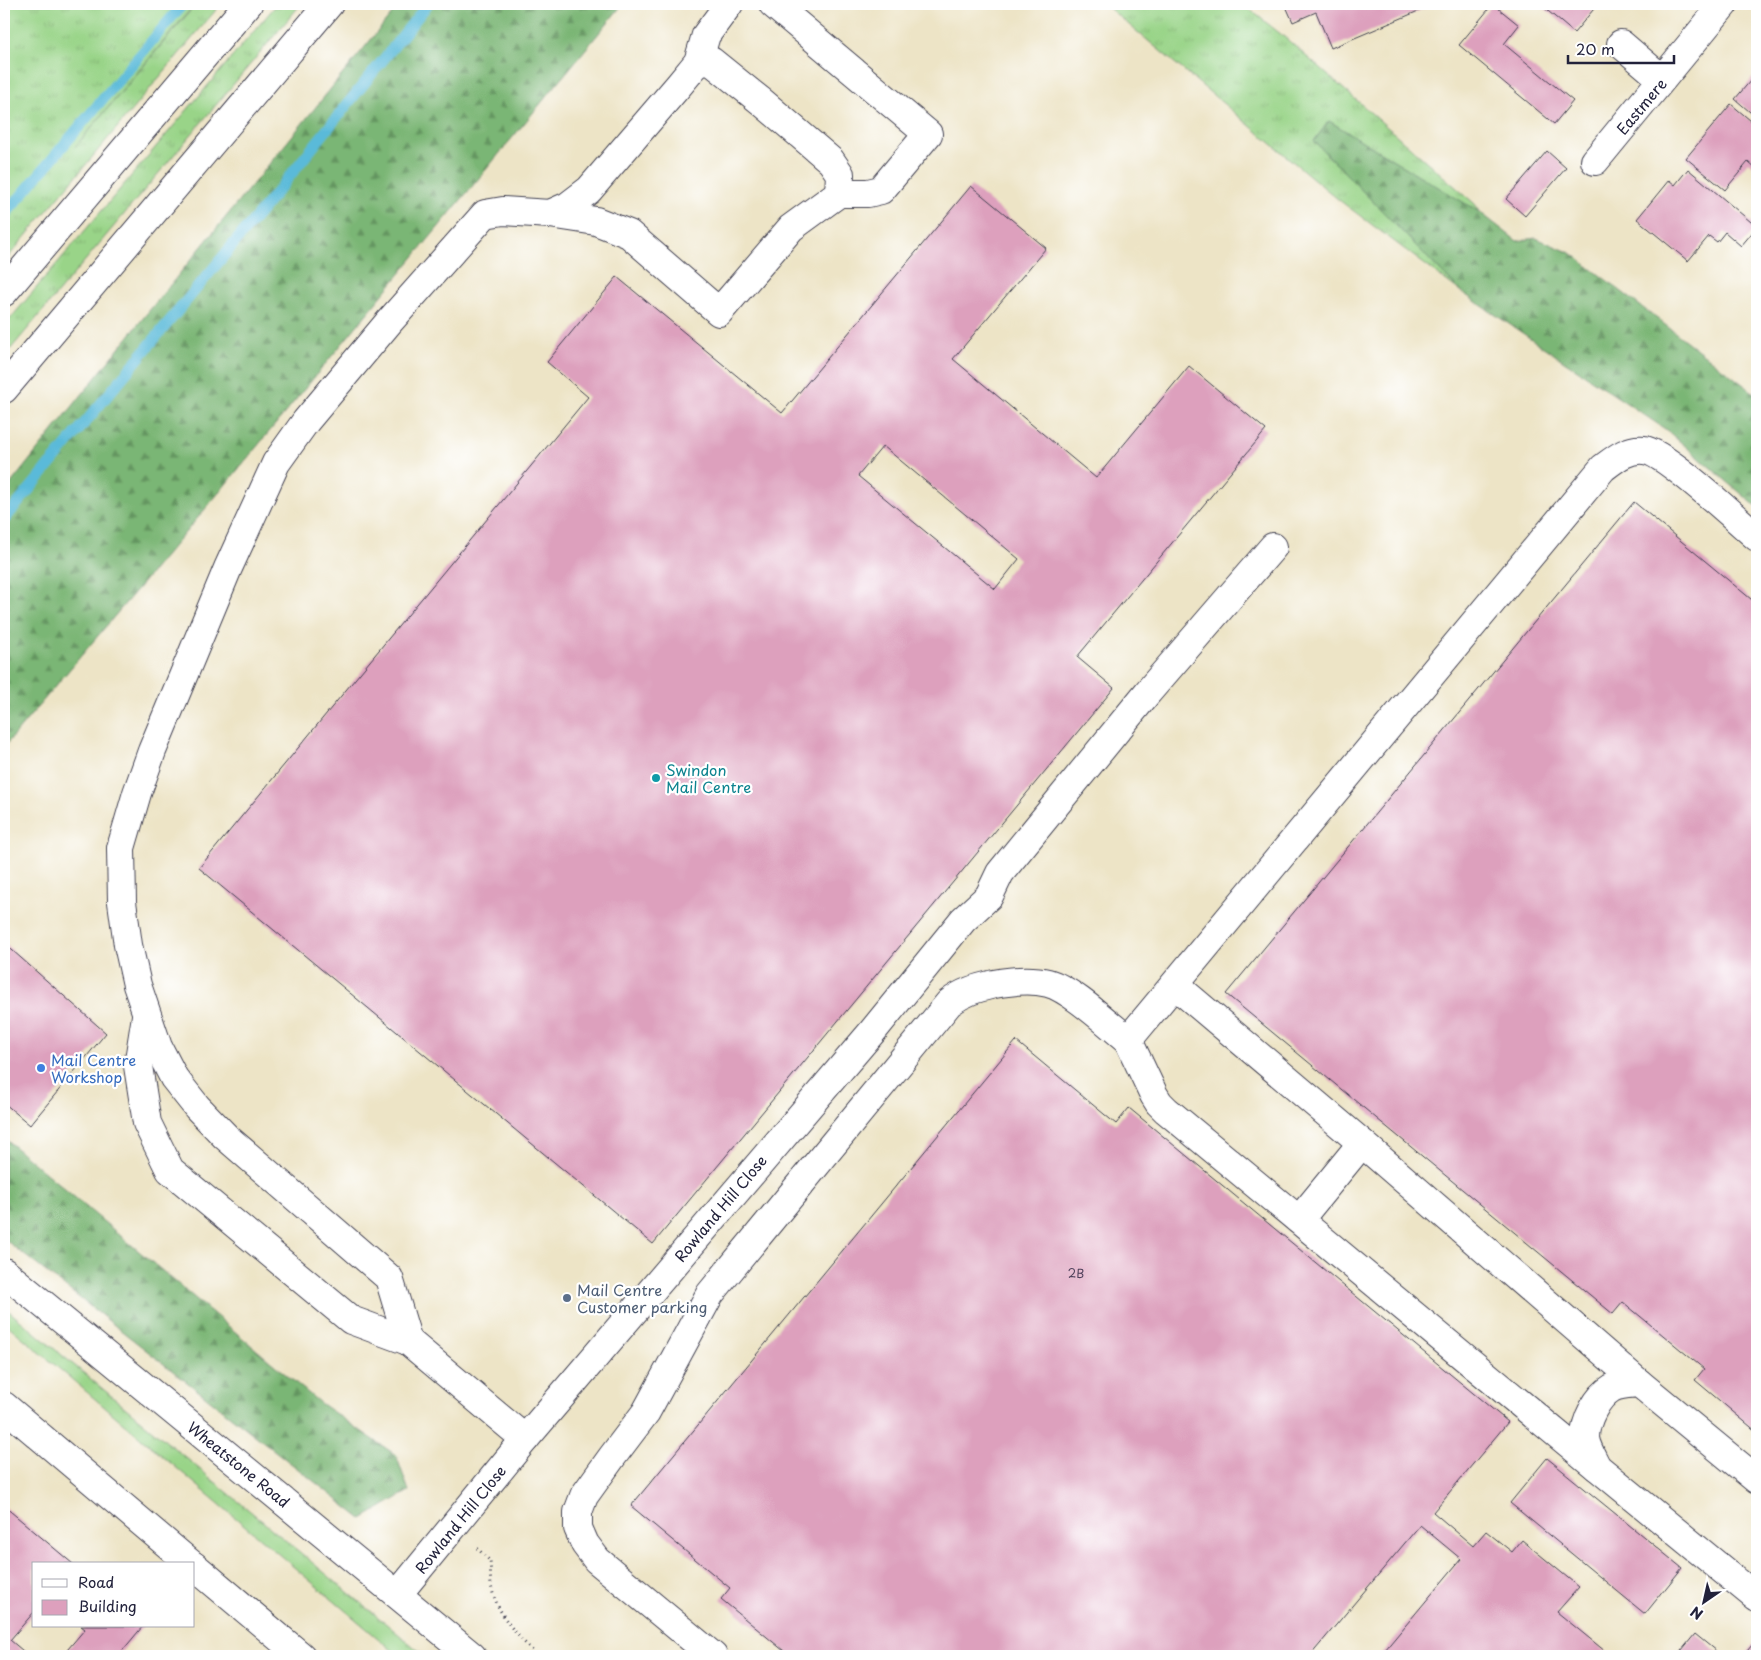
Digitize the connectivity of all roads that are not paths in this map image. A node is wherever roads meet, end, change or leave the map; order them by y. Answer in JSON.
{"nodes":[{"id":1,"x":248,"y":4,"type":"edge"},
{"id":2,"x":329,"y":4,"type":"edge"},
{"id":3,"x":729,"y":4,"type":"edge"},
{"id":4,"x":774,"y":4,"type":"edge"},
{"id":5,"x":1724,"y":4,"type":"edge"},
{"id":6,"x":1620,"y":44,"type":"dead end"},
{"id":7,"x":698,"y":62,"type":"junction"},
{"id":8,"x":1662,"y":80,"type":"junction"},
{"id":9,"x":1595,"y":161,"type":"dead end"},
{"id":10,"x":839,"y":193,"type":"junction"},
{"id":11,"x":550,"y":214,"type":"junction"},
{"id":12,"x":4,"y":292,"type":"edge"},
{"id":13,"x":4,"y":389,"type":"edge"},
{"id":14,"x":1757,"y":537,"type":"edge"},
{"id":15,"x":1273,"y":547,"type":"dead end"},
{"id":16,"x":1175,"y":985,"type":"junction"},
{"id":17,"x":147,"y":1014,"type":"junction"},
{"id":18,"x":1128,"y":1040,"type":"junction"},
{"id":19,"x":1362,"y":1143,"type":"junction"},
{"id":20,"x":1299,"y":1220,"type":"junction"},
{"id":21,"x":4,"y":1272,"type":"edge"},
{"id":22,"x":408,"y":1341,"type":"junction"},
{"id":23,"x":1639,"y":1384,"type":"junction"},
{"id":24,"x":4,"y":1406,"type":"edge"},
{"id":25,"x":525,"y":1439,"type":"junction"},
{"id":26,"x":1597,"y":1467,"type":"junction"},
{"id":27,"x":1757,"y":1480,"type":"edge"},
{"id":28,"x":188,"y":1562,"type":"edge"},
{"id":29,"x":195,"y":1568,"type":"edge"},
{"id":30,"x":398,"y":1594,"type":"junction"},
{"id":31,"x":1757,"y":1598,"type":"edge"},
{"id":32,"x":301,"y":1656,"type":"edge"},
{"id":33,"x":472,"y":1656,"type":"edge"},
{"id":34,"x":713,"y":1656,"type":"edge"}],
"edges":[{"from":1,"to":12,"type":"main road"},
{"from":2,"to":13,"type":"main road"},
{"from":3,"to":7,"type":"main road"},
{"from":4,"to":10,"type":"main road"},
{"from":5,"to":8,"type":"main road","name":"Eastmere"},
{"from":6,"to":8,"type":"main road"},
{"from":7,"to":10,"type":"main road"},
{"from":7,"to":11,"type":"main road"},
{"from":8,"to":9,"type":"main road","name":"Eastmere"},
{"from":10,"to":11,"type":"main road"},
{"from":11,"to":17,"type":"main road"},
{"from":14,"to":16,"type":"main road"},
{"from":15,"to":25,"type":"main road","name":"Rowland Hill Close"},
{"from":16,"to":18,"type":"main road"},
{"from":16,"to":19,"type":"main road"},
{"from":17,"to":22,"type":"main road"},
{"from":17,"to":22,"type":"main road"},
{"from":18,"to":20,"type":"main road"},
{"from":18,"to":34,"type":"main road"},
{"from":19,"to":20,"type":"main road"},
{"from":19,"to":23,"type":"main road"},
{"from":20,"to":26,"type":"main road"},
{"from":21,"to":30,"type":"main road","name":"Wheatstone Road"},
{"from":22,"to":25,"type":"main road"},
{"from":23,"to":26,"type":"main road"},
{"from":23,"to":27,"type":"main road"},
{"from":24,"to":28,"type":"main road"},
{"from":25,"to":30,"type":"main road","name":"Rowland Hill Close"},
{"from":26,"to":31,"type":"main road"},
{"from":29,"to":32,"type":"main road"},
{"from":30,"to":33,"type":"main road","name":"Wheatstone Road"}]}
